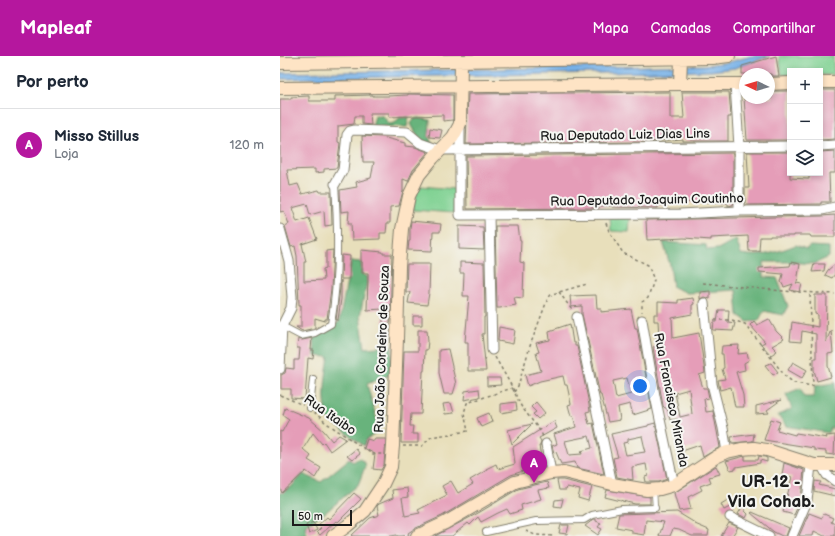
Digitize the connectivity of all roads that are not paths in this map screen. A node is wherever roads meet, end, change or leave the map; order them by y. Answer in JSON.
{"nodes":[{"id":1,"x":729,"y":56,"type":"edge"},
{"id":2,"x":561,"y":58,"type":"edge"},
{"id":3,"x":459,"y":61,"type":"edge"},
{"id":4,"x":280,"y":63,"type":"edge"},
{"id":5,"x":681,"y":70,"type":"junction"},
{"id":6,"x":823,"y":82,"type":"edge"},
{"id":7,"x":835,"y":82,"type":"edge"},
{"id":8,"x":787,"y":83,"type":"edge"},
{"id":9,"x":460,"y":84,"type":"junction"},
{"id":10,"x":739,"y":84,"type":"edge"},
{"id":11,"x":775,"y":84,"type":"edge"},
{"id":12,"x":280,"y":88,"type":"edge"},
{"id":13,"x":740,"y":104,"type":"edge"},
{"id":14,"x":460,"y":124,"type":"junction"},
{"id":15,"x":835,"y":145,"type":"edge"},
{"id":16,"x":787,"y":146,"type":"edge"},
{"id":17,"x":823,"y":146,"type":"edge"},
{"id":18,"x":739,"y":147,"type":"junction"},
{"id":19,"x":440,"y":150,"type":"junction"},
{"id":20,"x":460,"y":150,"type":"junction"},
{"id":21,"x":335,"y":184,"type":"joint"},
{"id":22,"x":835,"y":207,"type":"edge"},
{"id":23,"x":739,"y":211,"type":"junction"},
{"id":24,"x":489,"y":215,"type":"junction"},
{"id":25,"x":280,"y":229,"type":"edge"},
{"id":26,"x":704,"y":303,"type":"dead end"},
{"id":27,"x":577,"y":317,"type":"road end"},
{"id":28,"x":642,"y":320,"type":"road end"},
{"id":29,"x":281,"y":326,"type":"edge"},
{"id":30,"x":492,"y":350,"type":"road end"},
{"id":31,"x":280,"y":369,"type":"edge"},
{"id":32,"x":313,"y":379,"type":"dead end"},
{"id":33,"x":310,"y":408,"type":"road end"},
{"id":34,"x":546,"y":444,"type":"road end"},
{"id":35,"x":727,"y":452,"type":"junction"},
{"id":36,"x":835,"y":465,"type":"edge"},
{"id":37,"x":816,"y":466,"type":"junction"},
{"id":38,"x":551,"y":473,"type":"junction"},
{"id":39,"x":835,"y":481,"type":"edge"},
{"id":40,"x":612,"y":484,"type":"junction"},
{"id":41,"x":674,"y":485,"type":"junction"},
{"id":42,"x":654,"y":490,"type":"junction"},
{"id":43,"x":655,"y":508,"type":"joint"},
{"id":44,"x":730,"y":516,"type":"dead end"},
{"id":45,"x":486,"y":532,"type":"dead end"},
{"id":46,"x":333,"y":536,"type":"edge"},
{"id":47,"x":417,"y":536,"type":"edge"},
{"id":48,"x":769,"y":536,"type":"edge"},
{"id":49,"x":792,"y":536,"type":"edge"}],
"edges":[{"from":1,"to":5,"type":"main road"},
{"from":2,"to":3,"type":"main road"},
{"from":2,"to":5,"type":"main road"},
{"from":3,"to":4,"type":"main road"},
{"from":3,"to":9,"type":"main road"},
{"from":5,"to":9,"type":"main road"},
{"from":5,"to":10,"type":"main road"},
{"from":6,"to":7,"type":"main road"},
{"from":8,"to":11,"type":"main road"},
{"from":9,"to":12,"type":"main road"},
{"from":9,"to":14,"type":"main road"},
{"from":13,"to":18,"type":"street"},
{"from":14,"to":19,"type":"main road","name":"Rua João Cordeiro de Souza"},
{"from":14,"to":20,"type":"street"},
{"from":15,"to":17,"type":"street"},
{"from":16,"to":18,"type":"street","name":"Rua Deputado Luiz Dias Lins"},
{"from":18,"to":20,"type":"street","name":"Rua Deputado Luiz Dias Lins"},
{"from":18,"to":23,"type":"street"},
{"from":19,"to":20,"type":"street"},
{"from":19,"to":21,"type":"street"},
{"from":19,"to":46,"type":"main road","name":"Rua João Cordeiro de Souza"},
{"from":20,"to":24,"type":"street","name":"Rua Deputado Joaquim Coutinho"},
{"from":21,"to":29,"type":"street"},
{"from":22,"to":23,"type":"street","name":"Rua Deputado Joaquim Coutinho"},
{"from":23,"to":24,"type":"street","name":"Rua Deputado Joaquim Coutinho"},
{"from":24,"to":30,"type":"street"},
{"from":25,"to":29,"type":"street"},
{"from":26,"to":35,"type":"street"},
{"from":27,"to":40,"type":"street"},
{"from":28,"to":41,"type":"street","name":"Rua Francisco Miranda"},
{"from":29,"to":31,"type":"street"},
{"from":32,"to":33,"type":"street"},
{"from":34,"to":38,"type":"street"},
{"from":35,"to":37,"type":"main road"},
{"from":35,"to":41,"type":"main road"},
{"from":36,"to":37,"type":"main road"},
{"from":37,"to":39,"type":"street"},
{"from":37,"to":49,"type":"street"},
{"from":38,"to":40,"type":"main road"},
{"from":38,"to":47,"type":"main road"},
{"from":40,"to":42,"type":"main road"},
{"from":41,"to":42,"type":"main road"},
{"from":42,"to":43,"type":"lane"},
{"from":43,"to":45,"type":"street"},
{"from":44,"to":48,"type":"street"}]}
